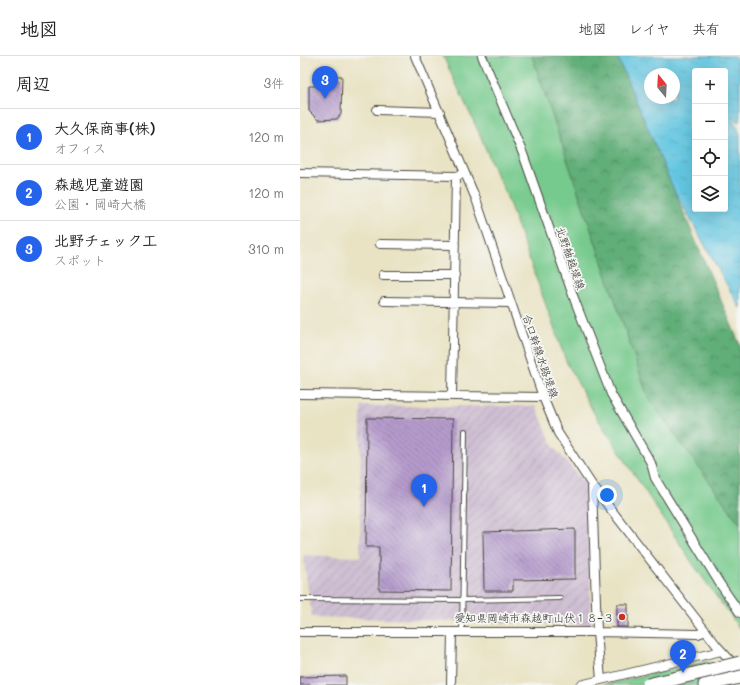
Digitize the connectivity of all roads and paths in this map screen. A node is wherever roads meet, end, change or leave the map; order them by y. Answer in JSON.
{"nodes":[{"id":1,"x":415,"y":56,"type":"edge"},
{"id":2,"x":482,"y":56,"type":"edge"},
{"id":3,"x":377,"y":110,"type":"dead end"},
{"id":4,"x":440,"y":112,"type":"junction"},
{"id":5,"x":300,"y":173,"type":"edge"},
{"id":6,"x":460,"y":175,"type":"junction"},
{"id":7,"x":380,"y":244,"type":"dead end"},
{"id":8,"x":455,"y":245,"type":"junction"},
{"id":9,"x":383,"y":275,"type":"dead end"},
{"id":10,"x":455,"y":275,"type":"junction"},
{"id":11,"x":384,"y":301,"type":"dead end"},
{"id":12,"x":454,"y":302,"type":"junction"},
{"id":13,"x":510,"y":303,"type":"junction"},
{"id":14,"x":300,"y":394,"type":"edge"},
{"id":15,"x":452,"y":396,"type":"junction"},
{"id":16,"x":543,"y":397,"type":"junction"},
{"id":17,"x":465,"y":431,"type":"dead end"},
{"id":18,"x":592,"y":485,"type":"junction"},
{"id":19,"x":560,"y":598,"type":"dead end"},
{"id":20,"x":300,"y":599,"type":"edge"},
{"id":21,"x":462,"y":600,"type":"junction"},
{"id":22,"x":740,"y":613,"type":"edge"},
{"id":23,"x":706,"y":631,"type":"junction"},
{"id":24,"x":300,"y":632,"type":"edge"},
{"id":25,"x":452,"y":632,"type":"junction"},
{"id":26,"x":462,"y":632,"type":"junction"},
{"id":27,"x":597,"y":632,"type":"junction"},
{"id":28,"x":721,"y":651,"type":"junction"},
{"id":29,"x":740,"y":663,"type":"edge"},
{"id":30,"x":740,"y":671,"type":"edge"},
{"id":31,"x":740,"y":677,"type":"edge"},
{"id":32,"x":598,"y":682,"type":"edge"},
{"id":33,"x":451,"y":685,"type":"edge"},
{"id":34,"x":580,"y":685,"type":"edge"},
{"id":35,"x":648,"y":685,"type":"edge"},
{"id":36,"x":705,"y":685,"type":"edge"}],
"edges":[{"from":1,"to":4,"type":"street","name":"合口幹線水路堤線"},
{"from":2,"to":22,"type":"street","name":"北野舳越堤線"},
{"from":3,"to":4,"type":"street"},
{"from":4,"to":6,"type":"street","name":"合口幹線水路堤線"},
{"from":5,"to":6,"type":"street"},
{"from":6,"to":8,"type":"street"},
{"from":6,"to":13,"type":"street","name":"合口幹線水路堤線"},
{"from":7,"to":8,"type":"street"},
{"from":8,"to":10,"type":"street"},
{"from":9,"to":10,"type":"street"},
{"from":10,"to":12,"type":"street"},
{"from":11,"to":12,"type":"street"},
{"from":12,"to":13,"type":"street"},
{"from":12,"to":15,"type":"street"},
{"from":13,"to":16,"type":"street","name":"合口幹線水路堤線"},
{"from":14,"to":15,"type":"street"},
{"from":15,"to":16,"type":"street"},
{"from":16,"to":18,"type":"street","name":"合口幹線水路堤線"},
{"from":17,"to":21,"type":"lane"},
{"from":18,"to":23,"type":"street","name":"合口幹線水路堤線"},
{"from":18,"to":27,"type":"street"},
{"from":19,"to":21,"type":"lane"},
{"from":20,"to":21,"type":"lane"},
{"from":21,"to":26,"type":"lane"},
{"from":23,"to":27,"type":"street"},
{"from":23,"to":28,"type":"street","name":"合口幹線水路堤線"},
{"from":24,"to":25,"type":"street"},
{"from":25,"to":26,"type":"street"},
{"from":25,"to":33,"type":"street"},
{"from":26,"to":27,"type":"street"},
{"from":27,"to":32,"type":"street"},
{"from":28,"to":30,"type":"street","name":"合口幹線水路堤線"},
{"from":28,"to":32,"type":"street"},
{"from":29,"to":35,"type":"main road","bridge":true},
{"from":31,"to":36,"type":"main road"},
{"from":32,"to":34,"type":"street"}]}
